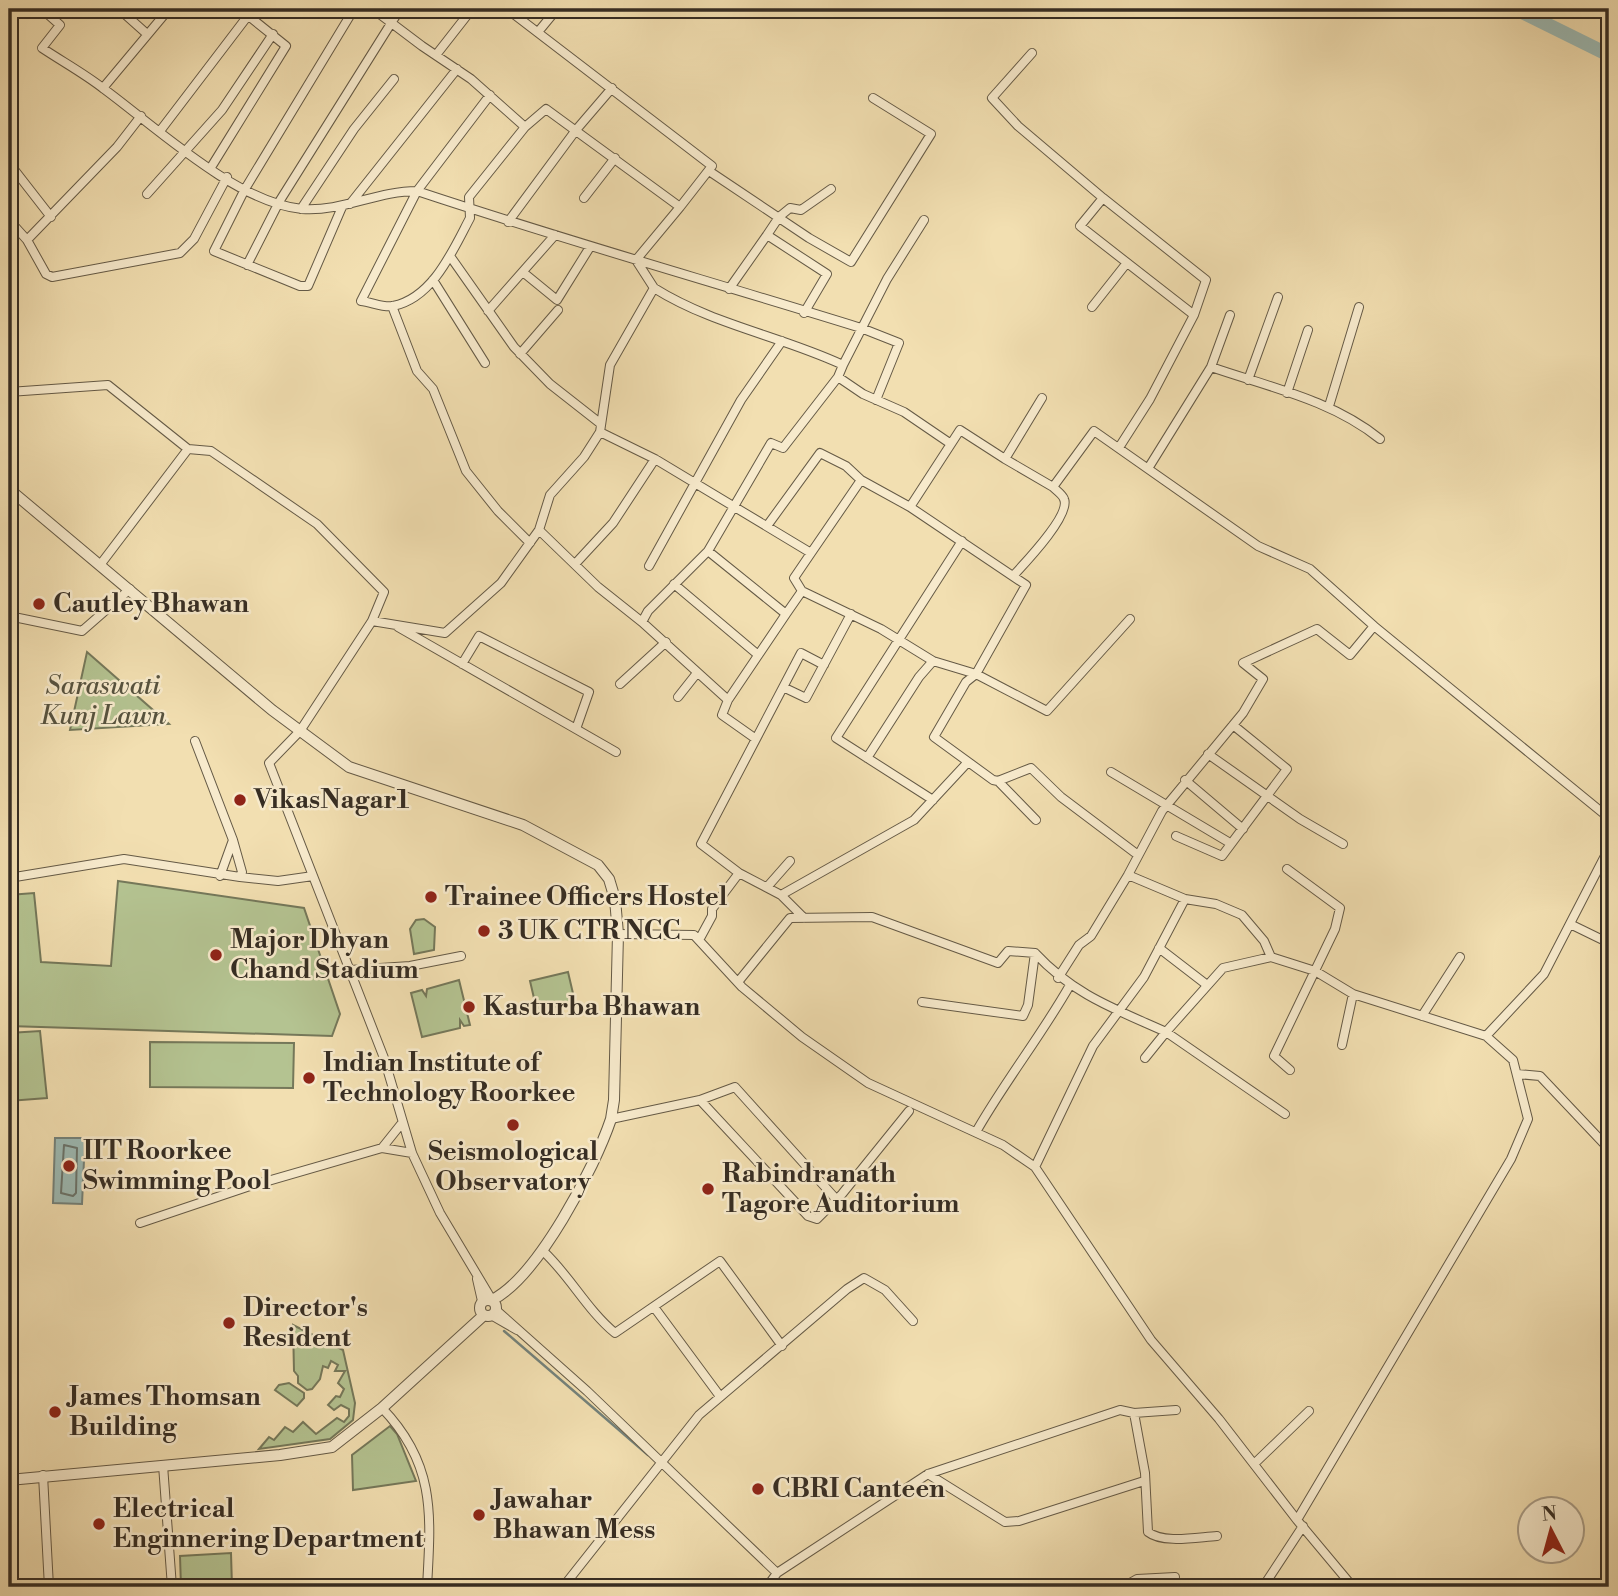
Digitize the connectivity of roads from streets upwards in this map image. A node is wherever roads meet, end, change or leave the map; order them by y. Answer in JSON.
{"nodes":[{"id":1,"x":42,"y":9,"type":"edge"},
{"id":2,"x":119,"y":9,"type":"edge"},
{"id":3,"x":169,"y":9,"type":"edge"},
{"id":4,"x":240,"y":9,"type":"edge"},
{"id":5,"x":354,"y":9,"type":"edge"},
{"id":6,"x":373,"y":9,"type":"edge"},
{"id":7,"x":400,"y":9,"type":"edge"},
{"id":8,"x":472,"y":9,"type":"edge"},
{"id":9,"x":507,"y":9,"type":"edge"},
{"id":10,"x":557,"y":9,"type":"edge"},
{"id":11,"x":251,"y":12,"type":"edge"},
{"id":12,"x":390,"y":22,"type":"junction"},
{"id":13,"x":538,"y":33,"type":"junction"},
{"id":14,"x":146,"y":34,"type":"junction"},
{"id":15,"x":273,"y":34,"type":"junction"},
{"id":16,"x":1032,"y":53,"type":"dead end"},
{"id":17,"x":436,"y":55,"type":"junction"},
{"id":18,"x":457,"y":69,"type":"junction"},
{"id":19,"x":394,"y":79,"type":"dead end"},
{"id":20,"x":103,"y":88,"type":"junction"},
{"id":21,"x":612,"y":88,"type":"junction"},
{"id":22,"x":490,"y":95,"type":"junction"},
{"id":23,"x":873,"y":98,"type":"dead end"},
{"id":24,"x":141,"y":116,"type":"junction"},
{"id":25,"x":525,"y":127,"type":"junction"},
{"id":26,"x":576,"y":130,"type":"junction"},
{"id":27,"x":160,"y":131,"type":"junction"},
{"id":28,"x":186,"y":151,"type":"junction"},
{"id":29,"x":615,"y":158,"type":"junction"},
{"id":30,"x":9,"y":163,"type":"edge"},
{"id":31,"x":210,"y":169,"type":"junction"},
{"id":32,"x":709,"y":171,"type":"junction"},
{"id":33,"x":227,"y":177,"type":"junction"},
{"id":34,"x":245,"y":189,"type":"junction"},
{"id":35,"x":831,"y":190,"type":"dead end"},
{"id":36,"x":417,"y":191,"type":"junction"},
{"id":37,"x":147,"y":194,"type":"dead end"},
{"id":38,"x":584,"y":198,"type":"dead end"},
{"id":39,"x":1103,"y":198,"type":"junction"},
{"id":40,"x":279,"y":202,"type":"junction"},
{"id":41,"x":346,"y":206,"type":"junction"},
{"id":42,"x":680,"y":207,"type":"junction"},
{"id":43,"x":469,"y":208,"type":"junction"},
{"id":44,"x":301,"y":209,"type":"junction"},
{"id":45,"x":51,"y":217,"type":"junction"},
{"id":46,"x":779,"y":217,"type":"junction"},
{"id":47,"x":9,"y":220,"type":"edge"},
{"id":48,"x":924,"y":220,"type":"dead end"},
{"id":49,"x":508,"y":222,"type":"junction"},
{"id":50,"x":555,"y":235,"type":"junction"},
{"id":51,"x":767,"y":235,"type":"junction"},
{"id":52,"x":26,"y":240,"type":"junction"},
{"id":53,"x":590,"y":247,"type":"junction"},
{"id":54,"x":450,"y":256,"type":"junction"},
{"id":55,"x":636,"y":260,"type":"junction"},
{"id":56,"x":1126,"y":264,"type":"junction"},
{"id":57,"x":247,"y":265,"type":"junction"},
{"id":58,"x":524,"y":273,"type":"junction"},
{"id":59,"x":433,"y":279,"type":"junction"},
{"id":60,"x":654,"y":288,"type":"junction"},
{"id":61,"x":729,"y":289,"type":"junction"},
{"id":62,"x":1278,"y":297,"type":"dead end"},
{"id":63,"x":392,"y":306,"type":"junction"},
{"id":64,"x":1092,"y":307,"type":"dead end"},
{"id":65,"x":1359,"y":307,"type":"dead end"},
{"id":66,"x":558,"y":310,"type":"dead end"},
{"id":67,"x":488,"y":311,"type":"junction"},
{"id":68,"x":804,"y":313,"type":"junction"},
{"id":69,"x":1194,"y":315,"type":"junction"},
{"id":70,"x":1230,"y":315,"type":"dead end"},
{"id":71,"x":861,"y":328,"type":"junction"},
{"id":72,"x":1308,"y":330,"type":"dead end"},
{"id":73,"x":782,"y":341,"type":"junction"},
{"id":74,"x":520,"y":354,"type":"junction"},
{"id":75,"x":485,"y":363,"type":"dead end"},
{"id":76,"x":843,"y":365,"type":"junction"},
{"id":77,"x":1211,"y":366,"type":"junction"},
{"id":78,"x":838,"y":377,"type":"junction"},
{"id":79,"x":1248,"y":380,"type":"junction"},
{"id":80,"x":9,"y":392,"type":"edge"},
{"id":81,"x":1287,"y":393,"type":"junction"},
{"id":82,"x":1042,"y":398,"type":"dead end"},
{"id":83,"x":876,"y":400,"type":"junction"},
{"id":84,"x":1329,"y":406,"type":"junction"},
{"id":85,"x":601,"y":428,"type":"junction"},
{"id":86,"x":1380,"y":439,"type":"dead end"},
{"id":87,"x":951,"y":444,"type":"junction"},
{"id":88,"x":1120,"y":446,"type":"junction"},
{"id":89,"x":188,"y":449,"type":"junction"},
{"id":90,"x":655,"y":459,"type":"junction"},
{"id":91,"x":1005,"y":459,"type":"junction"},
{"id":92,"x":1149,"y":467,"type":"junction"},
{"id":93,"x":861,"y":480,"type":"junction"},
{"id":94,"x":697,"y":484,"type":"junction"},
{"id":95,"x":1053,"y":487,"type":"junction"},
{"id":96,"x":9,"y":489,"type":"edge"},
{"id":97,"x":735,"y":506,"type":"junction"},
{"id":98,"x":910,"y":507,"type":"junction"},
{"id":99,"x":767,"y":526,"type":"junction"},
{"id":100,"x":539,"y":530,"type":"junction"},
{"id":101,"x":962,"y":541,"type":"junction"},
{"id":102,"x":530,"y":543,"type":"junction"},
{"id":103,"x":708,"y":551,"type":"junction"},
{"id":104,"x":811,"y":553,"type":"junction"},
{"id":105,"x":575,"y":564,"type":"junction"},
{"id":106,"x":100,"y":565,"type":"junction"},
{"id":107,"x":649,"y":566,"type":"dead end"},
{"id":108,"x":1013,"y":576,"type":"junction"},
{"id":109,"x":674,"y":584,"type":"junction"},
{"id":110,"x":130,"y":589,"type":"junction"},
{"id":111,"x":802,"y":591,"type":"junction"},
{"id":112,"x":786,"y":614,"type":"junction"},
{"id":113,"x":850,"y":614,"type":"junction"},
{"id":114,"x":9,"y":616,"type":"edge"},
{"id":115,"x":1130,"y":619,"type":"dead end"},
{"id":116,"x":372,"y":621,"type":"junction"},
{"id":117,"x":642,"y":622,"type":"junction"},
{"id":118,"x":392,"y":624,"type":"junction"},
{"id":119,"x":1374,"y":626,"type":"junction"},
{"id":120,"x":900,"y":640,"type":"junction"},
{"id":121,"x":666,"y":642,"type":"junction"},
{"id":122,"x":757,"y":654,"type":"junction"},
{"id":123,"x":933,"y":661,"type":"junction"},
{"id":124,"x":462,"y":664,"type":"junction"},
{"id":125,"x":824,"y":665,"type":"junction"},
{"id":126,"x":697,"y":673,"type":"junction"},
{"id":127,"x":976,"y":674,"type":"junction"},
{"id":128,"x":620,"y":684,"type":"dead end"},
{"id":129,"x":785,"y":688,"type":"junction"},
{"id":130,"x":678,"y":697,"type":"dead end"},
{"id":131,"x":728,"y":700,"type":"junction"},
{"id":132,"x":1233,"y":725,"type":"junction"},
{"id":133,"x":576,"y":729,"type":"junction"},
{"id":134,"x":300,"y":730,"type":"junction"},
{"id":135,"x":756,"y":739,"type":"junction"},
{"id":136,"x":195,"y":741,"type":"dead end"},
{"id":137,"x":616,"y":752,"type":"dead end"},
{"id":138,"x":1208,"y":754,"type":"junction"},
{"id":139,"x":867,"y":758,"type":"junction"},
{"id":140,"x":967,"y":763,"type":"junction"},
{"id":141,"x":1111,"y":772,"type":"dead end"},
{"id":142,"x":1185,"y":780,"type":"junction"},
{"id":143,"x":998,"y":781,"type":"junction"},
{"id":144,"x":1268,"y":795,"type":"junction"},
{"id":145,"x":933,"y":800,"type":"junction"},
{"id":146,"x":1167,"y":805,"type":"junction"},
{"id":147,"x":1609,"y":818,"type":"edge"},
{"id":148,"x":1036,"y":820,"type":"dead end"},
{"id":149,"x":1243,"y":829,"type":"junction"},
{"id":150,"x":1176,"y":836,"type":"dead end"},
{"id":151,"x":233,"y":840,"type":"junction"},
{"id":152,"x":1230,"y":843,"type":"junction"},
{"id":153,"x":1343,"y":844,"type":"dead end"},
{"id":154,"x":1609,"y":848,"type":"edge"},
{"id":155,"x":1138,"y":855,"type":"junction"},
{"id":156,"x":790,"y":861,"type":"dead end"},
{"id":157,"x":1287,"y":869,"type":"dead end"},
{"id":158,"x":738,"y":873,"type":"junction"},
{"id":159,"x":1128,"y":875,"type":"junction"},
{"id":160,"x":220,"y":876,"type":"junction"},
{"id":161,"x":313,"y":876,"type":"junction"},
{"id":162,"x":240,"y":877,"type":"junction"},
{"id":163,"x":9,"y":878,"type":"edge"},
{"id":164,"x":768,"y":886,"type":"junction"},
{"id":165,"x":781,"y":895,"type":"junction"},
{"id":166,"x":1185,"y":899,"type":"junction"},
{"id":167,"x":804,"y":918,"type":"junction"},
{"id":168,"x":1570,"y":924,"type":"junction"},
{"id":169,"x":618,"y":934,"type":"junction"},
{"id":170,"x":699,"y":940,"type":"junction"},
{"id":171,"x":1609,"y":943,"type":"edge"},
{"id":172,"x":1159,"y":948,"type":"junction"},
{"id":173,"x":1035,"y":953,"type":"junction"},
{"id":174,"x":461,"y":956,"type":"dead end"},
{"id":175,"x":1271,"y":957,"type":"junction"},
{"id":176,"x":1460,"y":957,"type":"dead end"},
{"id":177,"x":350,"y":971,"type":"junction"},
{"id":178,"x":1315,"y":971,"type":"junction"},
{"id":179,"x":1058,"y":978,"type":"junction"},
{"id":180,"x":738,"y":982,"type":"junction"},
{"id":181,"x":1070,"y":985,"type":"junction"},
{"id":182,"x":1207,"y":985,"type":"junction"},
{"id":183,"x":1353,"y":995,"type":"junction"},
{"id":184,"x":922,"y":1002,"type":"dead end"},
{"id":185,"x":1119,"y":1011,"type":"junction"},
{"id":186,"x":1422,"y":1016,"type":"junction"},
{"id":187,"x":1166,"y":1032,"type":"junction"},
{"id":188,"x":1486,"y":1036,"type":"junction"},
{"id":189,"x":1342,"y":1045,"type":"dead end"},
{"id":190,"x":1145,"y":1058,"type":"dead end"},
{"id":191,"x":1290,"y":1070,"type":"dead end"},
{"id":192,"x":1517,"y":1074,"type":"junction"},
{"id":193,"x":700,"y":1100,"type":"junction"},
{"id":194,"x":909,"y":1111,"type":"dead end"},
{"id":195,"x":1285,"y":1114,"type":"dead end"},
{"id":196,"x":611,"y":1119,"type":"junction"},
{"id":197,"x":402,"y":1123,"type":"junction"},
{"id":198,"x":976,"y":1132,"type":"junction"},
{"id":199,"x":382,"y":1148,"type":"junction"},
{"id":200,"x":1609,"y":1149,"type":"edge"},
{"id":201,"x":412,"y":1153,"type":"junction"},
{"id":202,"x":1035,"y":1167,"type":"junction"},
{"id":203,"x":836,"y":1199,"type":"junction"},
{"id":204,"x":140,"y":1223,"type":"dead end"},
{"id":205,"x":543,"y":1251,"type":"junction"},
{"id":206,"x":654,"y":1307,"type":"junction"},
{"id":207,"x":487,"y":1310,"type":"junction"},
{"id":208,"x":913,"y":1321,"type":"dead end"},
{"id":209,"x":782,"y":1346,"type":"junction"},
{"id":210,"x":719,"y":1395,"type":"junction"},
{"id":211,"x":382,"y":1408,"type":"junction"},
{"id":212,"x":1176,"y":1410,"type":"dead end"},
{"id":213,"x":1309,"y":1411,"type":"dead end"},
{"id":214,"x":1134,"y":1413,"type":"junction"},
{"id":215,"x":663,"y":1462,"type":"junction"},
{"id":216,"x":1254,"y":1464,"type":"junction"},
{"id":217,"x":163,"y":1465,"type":"junction"},
{"id":218,"x":928,"y":1474,"type":"junction"},
{"id":219,"x":43,"y":1475,"type":"junction"},
{"id":220,"x":9,"y":1480,"type":"edge"},
{"id":221,"x":1144,"y":1481,"type":"junction"},
{"id":222,"x":1300,"y":1523,"type":"junction"},
{"id":223,"x":1217,"y":1536,"type":"dead end"},
{"id":224,"x":777,"y":1573,"type":"junction"},
{"id":225,"x":1175,"y":1577,"type":"dead end"},
{"id":226,"x":50,"y":1587,"type":"edge"},
{"id":227,"x":172,"y":1587,"type":"edge"},
{"id":228,"x":427,"y":1587,"type":"edge"},
{"id":229,"x":563,"y":1587,"type":"edge"},
{"id":230,"x":767,"y":1587,"type":"edge"},
{"id":231,"x":1123,"y":1587,"type":"edge"},
{"id":232,"x":1263,"y":1587,"type":"edge"},
{"id":233,"x":1353,"y":1587,"type":"edge"}],
"edges":[{"from":1,"to":20,"type":"street"},
{"from":2,"to":14,"type":"street"},
{"from":3,"to":14,"type":"street"},
{"from":4,"to":11,"type":"street"},
{"from":5,"to":34,"type":"street"},
{"from":6,"to":12,"type":"street"},
{"from":7,"to":12,"type":"street"},
{"from":8,"to":17,"type":"street"},
{"from":9,"to":13,"type":"street"},
{"from":10,"to":13,"type":"street"},
{"from":11,"to":15,"type":"street"},
{"from":11,"to":27,"type":"street"},
{"from":12,"to":17,"type":"street"},
{"from":12,"to":40,"type":"street"},
{"from":13,"to":21,"type":"street"},
{"from":14,"to":20,"type":"street"},
{"from":15,"to":28,"type":"street"},
{"from":15,"to":31,"type":"street"},
{"from":16,"to":39,"type":"street"},
{"from":17,"to":18,"type":"street"},
{"from":18,"to":22,"type":"street"},
{"from":18,"to":41,"type":"street"},
{"from":19,"to":44,"type":"street"},
{"from":20,"to":24,"type":"street"},
{"from":21,"to":26,"type":"street"},
{"from":21,"to":32,"type":"street"},
{"from":22,"to":25,"type":"street"},
{"from":22,"to":36,"type":"street"},
{"from":23,"to":46,"type":"street"},
{"from":24,"to":27,"type":"street"},
{"from":24,"to":45,"type":"street"},
{"from":25,"to":26,"type":"street"},
{"from":25,"to":43,"type":"street"},
{"from":26,"to":29,"type":"street"},
{"from":26,"to":49,"type":"street"},
{"from":27,"to":28,"type":"street"},
{"from":28,"to":31,"type":"street"},
{"from":28,"to":37,"type":"street"},
{"from":29,"to":38,"type":"street"},
{"from":29,"to":42,"type":"street"},
{"from":30,"to":45,"type":"street"},
{"from":31,"to":33,"type":"street"},
{"from":32,"to":42,"type":"street"},
{"from":32,"to":46,"type":"street"},
{"from":33,"to":34,"type":"street"},
{"from":33,"to":52,"type":"street"},
{"from":34,"to":40,"type":"street"},
{"from":34,"to":57,"type":"street"},
{"from":35,"to":46,"type":"street"},
{"from":36,"to":41,"type":"street"},
{"from":36,"to":43,"type":"street"},
{"from":36,"to":63,"type":"street"},
{"from":39,"to":56,"type":"street"},
{"from":39,"to":69,"type":"street"},
{"from":40,"to":44,"type":"street"},
{"from":40,"to":57,"type":"street"},
{"from":41,"to":44,"type":"street"},
{"from":41,"to":57,"type":"street"},
{"from":42,"to":55,"type":"street"},
{"from":43,"to":49,"type":"street"},
{"from":43,"to":54,"type":"street"},
{"from":45,"to":52,"type":"street"},
{"from":46,"to":51,"type":"street"},
{"from":47,"to":52,"type":"street"},
{"from":48,"to":71,"type":"street"},
{"from":49,"to":50,"type":"street"},
{"from":50,"to":53,"type":"street"},
{"from":50,"to":58,"type":"street"},
{"from":51,"to":61,"type":"street"},
{"from":51,"to":68,"type":"street"},
{"from":53,"to":55,"type":"street"},
{"from":53,"to":58,"type":"street"},
{"from":54,"to":59,"type":"street"},
{"from":54,"to":67,"type":"street"},
{"from":55,"to":60,"type":"street"},
{"from":55,"to":61,"type":"street"},
{"from":56,"to":64,"type":"street"},
{"from":56,"to":69,"type":"street"},
{"from":58,"to":67,"type":"street"},
{"from":59,"to":63,"type":"street"},
{"from":59,"to":75,"type":"street"},
{"from":60,"to":73,"type":"street"},
{"from":60,"to":85,"type":"street"},
{"from":61,"to":68,"type":"street"},
{"from":62,"to":79,"type":"street"},
{"from":63,"to":102,"type":"street"},
{"from":65,"to":84,"type":"street"},
{"from":66,"to":74,"type":"street"},
{"from":67,"to":74,"type":"street"},
{"from":68,"to":71,"type":"street"},
{"from":69,"to":88,"type":"street"},
{"from":70,"to":77,"type":"street"},
{"from":71,"to":76,"type":"street"},
{"from":71,"to":83,"type":"street"},
{"from":72,"to":81,"type":"street"},
{"from":73,"to":76,"type":"street"},
{"from":73,"to":94,"type":"street"},
{"from":74,"to":85,"type":"street"},
{"from":76,"to":78,"type":"street"},
{"from":77,"to":79,"type":"street"},
{"from":77,"to":92,"type":"street"},
{"from":78,"to":83,"type":"street"},
{"from":78,"to":97,"type":"street"},
{"from":79,"to":81,"type":"street"},
{"from":80,"to":89,"type":"street"},
{"from":81,"to":84,"type":"street"},
{"from":82,"to":91,"type":"street"},
{"from":83,"to":87,"type":"street"},
{"from":84,"to":86,"type":"street"},
{"from":85,"to":90,"type":"street"},
{"from":85,"to":100,"type":"street"},
{"from":87,"to":91,"type":"street"},
{"from":87,"to":98,"type":"street"},
{"from":88,"to":92,"type":"street"},
{"from":88,"to":95,"type":"street"},
{"from":89,"to":106,"type":"street"},
{"from":89,"to":116,"type":"street"},
{"from":90,"to":94,"type":"street"},
{"from":90,"to":105,"type":"street"},
{"from":91,"to":95,"type":"street"},
{"from":92,"to":119,"type":"street"},
{"from":93,"to":98,"type":"street"},
{"from":93,"to":99,"type":"street"},
{"from":93,"to":104,"type":"street"},
{"from":94,"to":97,"type":"street"},
{"from":94,"to":107,"type":"street"},
{"from":95,"to":108,"type":"street"},
{"from":96,"to":106,"type":"street"},
{"from":97,"to":99,"type":"street"},
{"from":97,"to":103,"type":"street"},
{"from":98,"to":101,"type":"street"},
{"from":99,"to":104,"type":"street"},
{"from":100,"to":102,"type":"street"},
{"from":100,"to":105,"type":"street"},
{"from":101,"to":108,"type":"street"},
{"from":101,"to":120,"type":"street"},
{"from":102,"to":118,"type":"street"},
{"from":103,"to":109,"type":"street"},
{"from":103,"to":112,"type":"street"},
{"from":104,"to":111,"type":"street"},
{"from":105,"to":117,"type":"street"},
{"from":106,"to":110,"type":"street"},
{"from":108,"to":127,"type":"street"},
{"from":109,"to":117,"type":"street"},
{"from":109,"to":122,"type":"street"},
{"from":110,"to":114,"type":"street"},
{"from":110,"to":134,"type":"street"},
{"from":111,"to":112,"type":"street"},
{"from":111,"to":113,"type":"street"},
{"from":112,"to":122,"type":"street"},
{"from":113,"to":120,"type":"street"},
{"from":113,"to":125,"type":"street"},
{"from":115,"to":127,"type":"street"},
{"from":116,"to":118,"type":"street"},
{"from":116,"to":134,"type":"street"},
{"from":117,"to":121,"type":"street"},
{"from":118,"to":124,"type":"street"},
{"from":119,"to":132,"type":"street"},
{"from":119,"to":147,"type":"street"},
{"from":120,"to":123,"type":"street"},
{"from":120,"to":139,"type":"street"},
{"from":121,"to":126,"type":"street"},
{"from":121,"to":128,"type":"street"},
{"from":122,"to":131,"type":"street"},
{"from":123,"to":127,"type":"street"},
{"from":123,"to":139,"type":"street"},
{"from":124,"to":133,"type":"street"},
{"from":124,"to":133,"type":"street"},
{"from":125,"to":129,"type":"street"},
{"from":125,"to":129,"type":"street"},
{"from":126,"to":130,"type":"street"},
{"from":126,"to":131,"type":"street"},
{"from":127,"to":140,"type":"street"},
{"from":129,"to":135,"type":"street"},
{"from":131,"to":135,"type":"street"},
{"from":132,"to":138,"type":"street"},
{"from":132,"to":144,"type":"street"},
{"from":133,"to":137,"type":"street"},
{"from":134,"to":161,"type":"street"},
{"from":134,"to":169,"type":"street"},
{"from":135,"to":158,"type":"street"},
{"from":136,"to":151,"type":"street"},
{"from":138,"to":142,"type":"street"},
{"from":138,"to":144,"type":"street"},
{"from":139,"to":145,"type":"street"},
{"from":140,"to":143,"type":"street"},
{"from":140,"to":145,"type":"street"},
{"from":141,"to":146,"type":"street"},
{"from":142,"to":146,"type":"street"},
{"from":142,"to":149,"type":"street"},
{"from":143,"to":148,"type":"street"},
{"from":143,"to":155,"type":"street"},
{"from":144,"to":149,"type":"street"},
{"from":144,"to":153,"type":"street"},
{"from":145,"to":165,"type":"street"},
{"from":146,"to":152,"type":"street"},
{"from":146,"to":155,"type":"street"},
{"from":149,"to":152,"type":"street"},
{"from":150,"to":152,"type":"street"},
{"from":151,"to":160,"type":"street"},
{"from":151,"to":162,"type":"street"},
{"from":154,"to":168,"type":"street"},
{"from":155,"to":159,"type":"street"},
{"from":156,"to":164,"type":"street"},
{"from":157,"to":178,"type":"street"},
{"from":158,"to":164,"type":"street"},
{"from":158,"to":170,"type":"street"},
{"from":159,"to":166,"type":"street"},
{"from":159,"to":179,"type":"street"},
{"from":160,"to":162,"type":"street"},
{"from":160,"to":163,"type":"street"},
{"from":161,"to":162,"type":"street"},
{"from":161,"to":177,"type":"street"},
{"from":164,"to":165,"type":"street"},
{"from":165,"to":167,"type":"street"},
{"from":166,"to":172,"type":"street"},
{"from":166,"to":175,"type":"street"},
{"from":167,"to":173,"type":"street"},
{"from":167,"to":180,"type":"street"},
{"from":168,"to":171,"type":"street"},
{"from":168,"to":188,"type":"street"},
{"from":169,"to":170,"type":"street"},
{"from":169,"to":196,"type":"street"},
{"from":170,"to":180,"type":"street"},
{"from":172,"to":182,"type":"street"},
{"from":172,"to":185,"type":"street"},
{"from":173,"to":179,"type":"street"},
{"from":173,"to":184,"type":"street"},
{"from":174,"to":177,"type":"street"},
{"from":175,"to":178,"type":"street"},
{"from":175,"to":182,"type":"street"},
{"from":176,"to":186,"type":"street"},
{"from":177,"to":197,"type":"street"},
{"from":178,"to":183,"type":"street"},
{"from":178,"to":191,"type":"street"},
{"from":179,"to":181,"type":"street"},
{"from":180,"to":198,"type":"street"},
{"from":181,"to":185,"type":"street"},
{"from":181,"to":198,"type":"street"},
{"from":182,"to":187,"type":"street"},
{"from":183,"to":186,"type":"street"},
{"from":183,"to":189,"type":"street"},
{"from":185,"to":187,"type":"street"},
{"from":185,"to":202,"type":"street"},
{"from":186,"to":188,"type":"street"},
{"from":187,"to":190,"type":"street"},
{"from":187,"to":195,"type":"street"},
{"from":188,"to":192,"type":"street"},
{"from":192,"to":200,"type":"street"},
{"from":192,"to":222,"type":"street"},
{"from":193,"to":196,"type":"street"},
{"from":193,"to":203,"type":"street"},
{"from":193,"to":203,"type":"street"},
{"from":194,"to":203,"type":"street"},
{"from":196,"to":205,"type":"street"},
{"from":197,"to":199,"type":"street"},
{"from":197,"to":201,"type":"street"},
{"from":198,"to":202,"type":"street"},
{"from":199,"to":201,"type":"street"},
{"from":199,"to":204,"type":"street"},
{"from":201,"to":207,"type":"street"},
{"from":202,"to":216,"type":"street"},
{"from":205,"to":206,"type":"street"},
{"from":205,"to":207,"type":"street"},
{"from":206,"to":209,"type":"street"},
{"from":206,"to":210,"type":"street"},
{"from":207,"to":211,"type":"street"},
{"from":207,"to":215,"type":"street"},
{"from":208,"to":209,"type":"street"},
{"from":209,"to":210,"type":"street"},
{"from":210,"to":215,"type":"street"},
{"from":211,"to":217,"type":"street"},
{"from":211,"to":228,"type":"street"},
{"from":212,"to":214,"type":"street"},
{"from":213,"to":216,"type":"street"},
{"from":214,"to":218,"type":"street"},
{"from":214,"to":221,"type":"street"},
{"from":215,"to":224,"type":"street"},
{"from":215,"to":229,"type":"street"},
{"from":216,"to":222,"type":"street"},
{"from":217,"to":219,"type":"street"},
{"from":217,"to":227,"type":"street"},
{"from":218,"to":221,"type":"street"},
{"from":218,"to":224,"type":"street"},
{"from":219,"to":220,"type":"street"},
{"from":219,"to":226,"type":"street"},
{"from":221,"to":223,"type":"street"},
{"from":222,"to":232,"type":"street"},
{"from":222,"to":233,"type":"street"},
{"from":224,"to":230,"type":"street"},
{"from":225,"to":231,"type":"street"}]}
